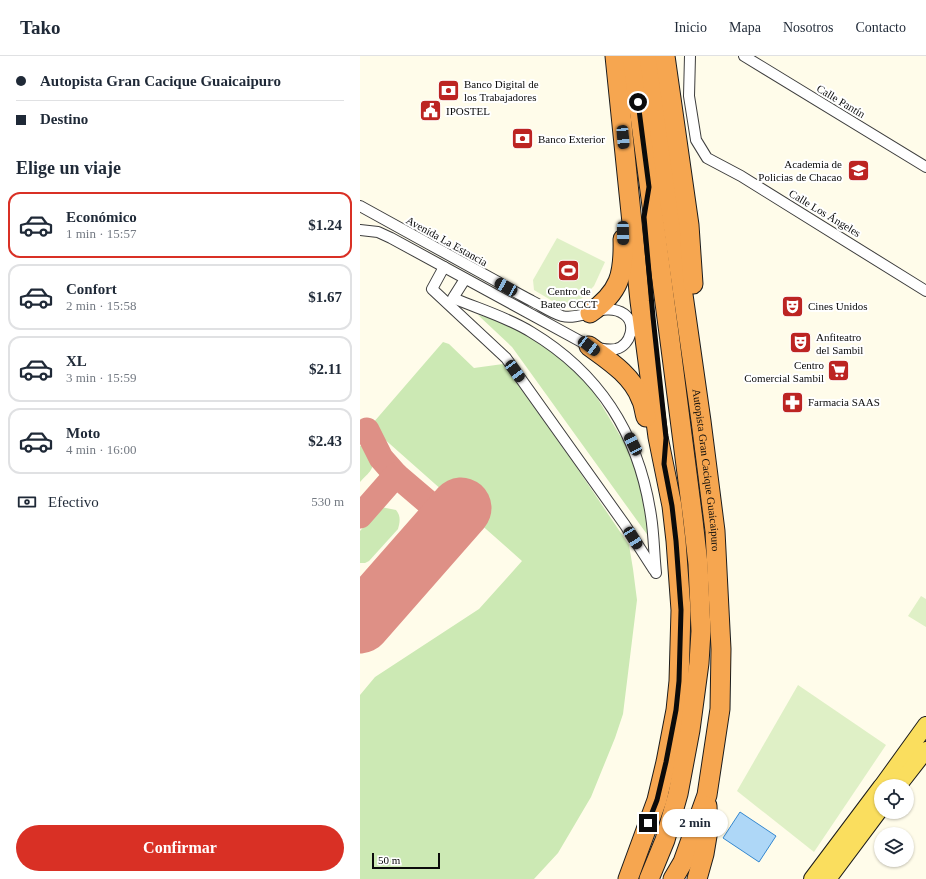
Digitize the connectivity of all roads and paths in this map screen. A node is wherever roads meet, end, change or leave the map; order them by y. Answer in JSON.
{"nodes":[{"id":1,"x":615,"y":56,"type":"edge"},
{"id":2,"x":632,"y":56,"type":"edge"},
{"id":3,"x":649,"y":56,"type":"edge"},
{"id":4,"x":665,"y":56,"type":"edge"},
{"id":5,"x":674,"y":56,"type":"edge"},
{"id":6,"x":690,"y":56,"type":"edge"},
{"id":7,"x":744,"y":56,"type":"edge"},
{"id":8,"x":668,"y":79,"type":"junction"},
{"id":9,"x":926,"y":167,"type":"edge"},
{"id":10,"x":649,"y":187,"type":"junction"},
{"id":11,"x":628,"y":196,"type":"junction"},
{"id":12,"x":360,"y":206,"type":"edge"},
{"id":13,"x":360,"y":230,"type":"edge"},
{"id":14,"x":444,"y":268,"type":"junction"},
{"id":15,"x":465,"y":279,"type":"junction"},
{"id":16,"x":926,"y":291,"type":"edge"},
{"id":17,"x":590,"y":312,"type":"junction"},
{"id":18,"x":589,"y":346,"type":"junction"},
{"id":19,"x":701,"y":421,"type":"junction"},
{"id":20,"x":664,"y":464,"type":"junction"},
{"id":21,"x":926,"y":725,"type":"edge"},
{"id":22,"x":920,"y":756,"type":"edge"},
{"id":23,"x":891,"y":779,"type":"edge"},
{"id":24,"x":903,"y":779,"type":"edge"},
{"id":25,"x":707,"y":795,"type":"junction"},
{"id":26,"x":874,"y":796,"type":"edge"},
{"id":27,"x":874,"y":817,"type":"edge"},
{"id":28,"x":682,"y":870,"type":"edge"},
{"id":29,"x":627,"y":878,"type":"edge"},
{"id":30,"x":649,"y":879,"type":"edge"},
{"id":31,"x":672,"y":879,"type":"edge"},
{"id":32,"x":697,"y":879,"type":"edge"},
{"id":33,"x":812,"y":879,"type":"edge"},
{"id":34,"x":828,"y":879,"type":"edge"}],
"edges":[{"from":1,"to":11,"type":"highway"},
{"from":2,"to":10,"type":"highway","name":"Autopista Gran Cacique Guaicaipuro"},
{"from":3,"to":19,"type":"highway","name":"Autopista Gran Cacique Guaicaipuro"},
{"from":4,"to":8,"type":"highway"},
{"from":5,"to":8,"type":"highway"},
{"from":6,"to":16,"type":"street","name":"Calle Los Ángeles"},
{"from":7,"to":9,"type":"street","name":"Calle Pantín"},
{"from":8,"to":19,"type":"highway"},
{"from":10,"to":20,"type":"highway"},
{"from":10,"to":30,"type":"highway","name":"Autopista Gran Cacique Guaicaipuro"},
{"from":11,"to":17,"type":"highway"},
{"from":11,"to":20,"type":"highway"},
{"from":12,"to":17,"type":"street","name":"Avenida La Estancia"},
{"from":13,"to":14,"type":"street"},
{"from":14,"to":15,"type":"street"},
{"from":14,"to":15,"type":"street"},
{"from":15,"to":18,"type":"street"},
{"from":17,"to":18,"type":"street","name":"Avenida La Estancia"},
{"from":18,"to":20,"type":"highway"},
{"from":19,"to":25,"type":"highway","name":"Autopista Gran Cacique Guaicaipuro"},
{"from":20,"to":29,"type":"highway"},
{"from":21,"to":22,"type":"main road"},
{"from":22,"to":23,"type":"main road"},
{"from":22,"to":24,"type":"main road"},
{"from":25,"to":28,"type":"highway","name":"Autopista Gran Cacique Guaicaipuro"},
{"from":25,"to":32,"type":"highway"},
{"from":26,"to":33,"type":"main road"},
{"from":27,"to":34,"type":"main road"},
{"from":28,"to":31,"type":"highway","name":"Autopista Gran Cacique Guaicaipuro"}]}
